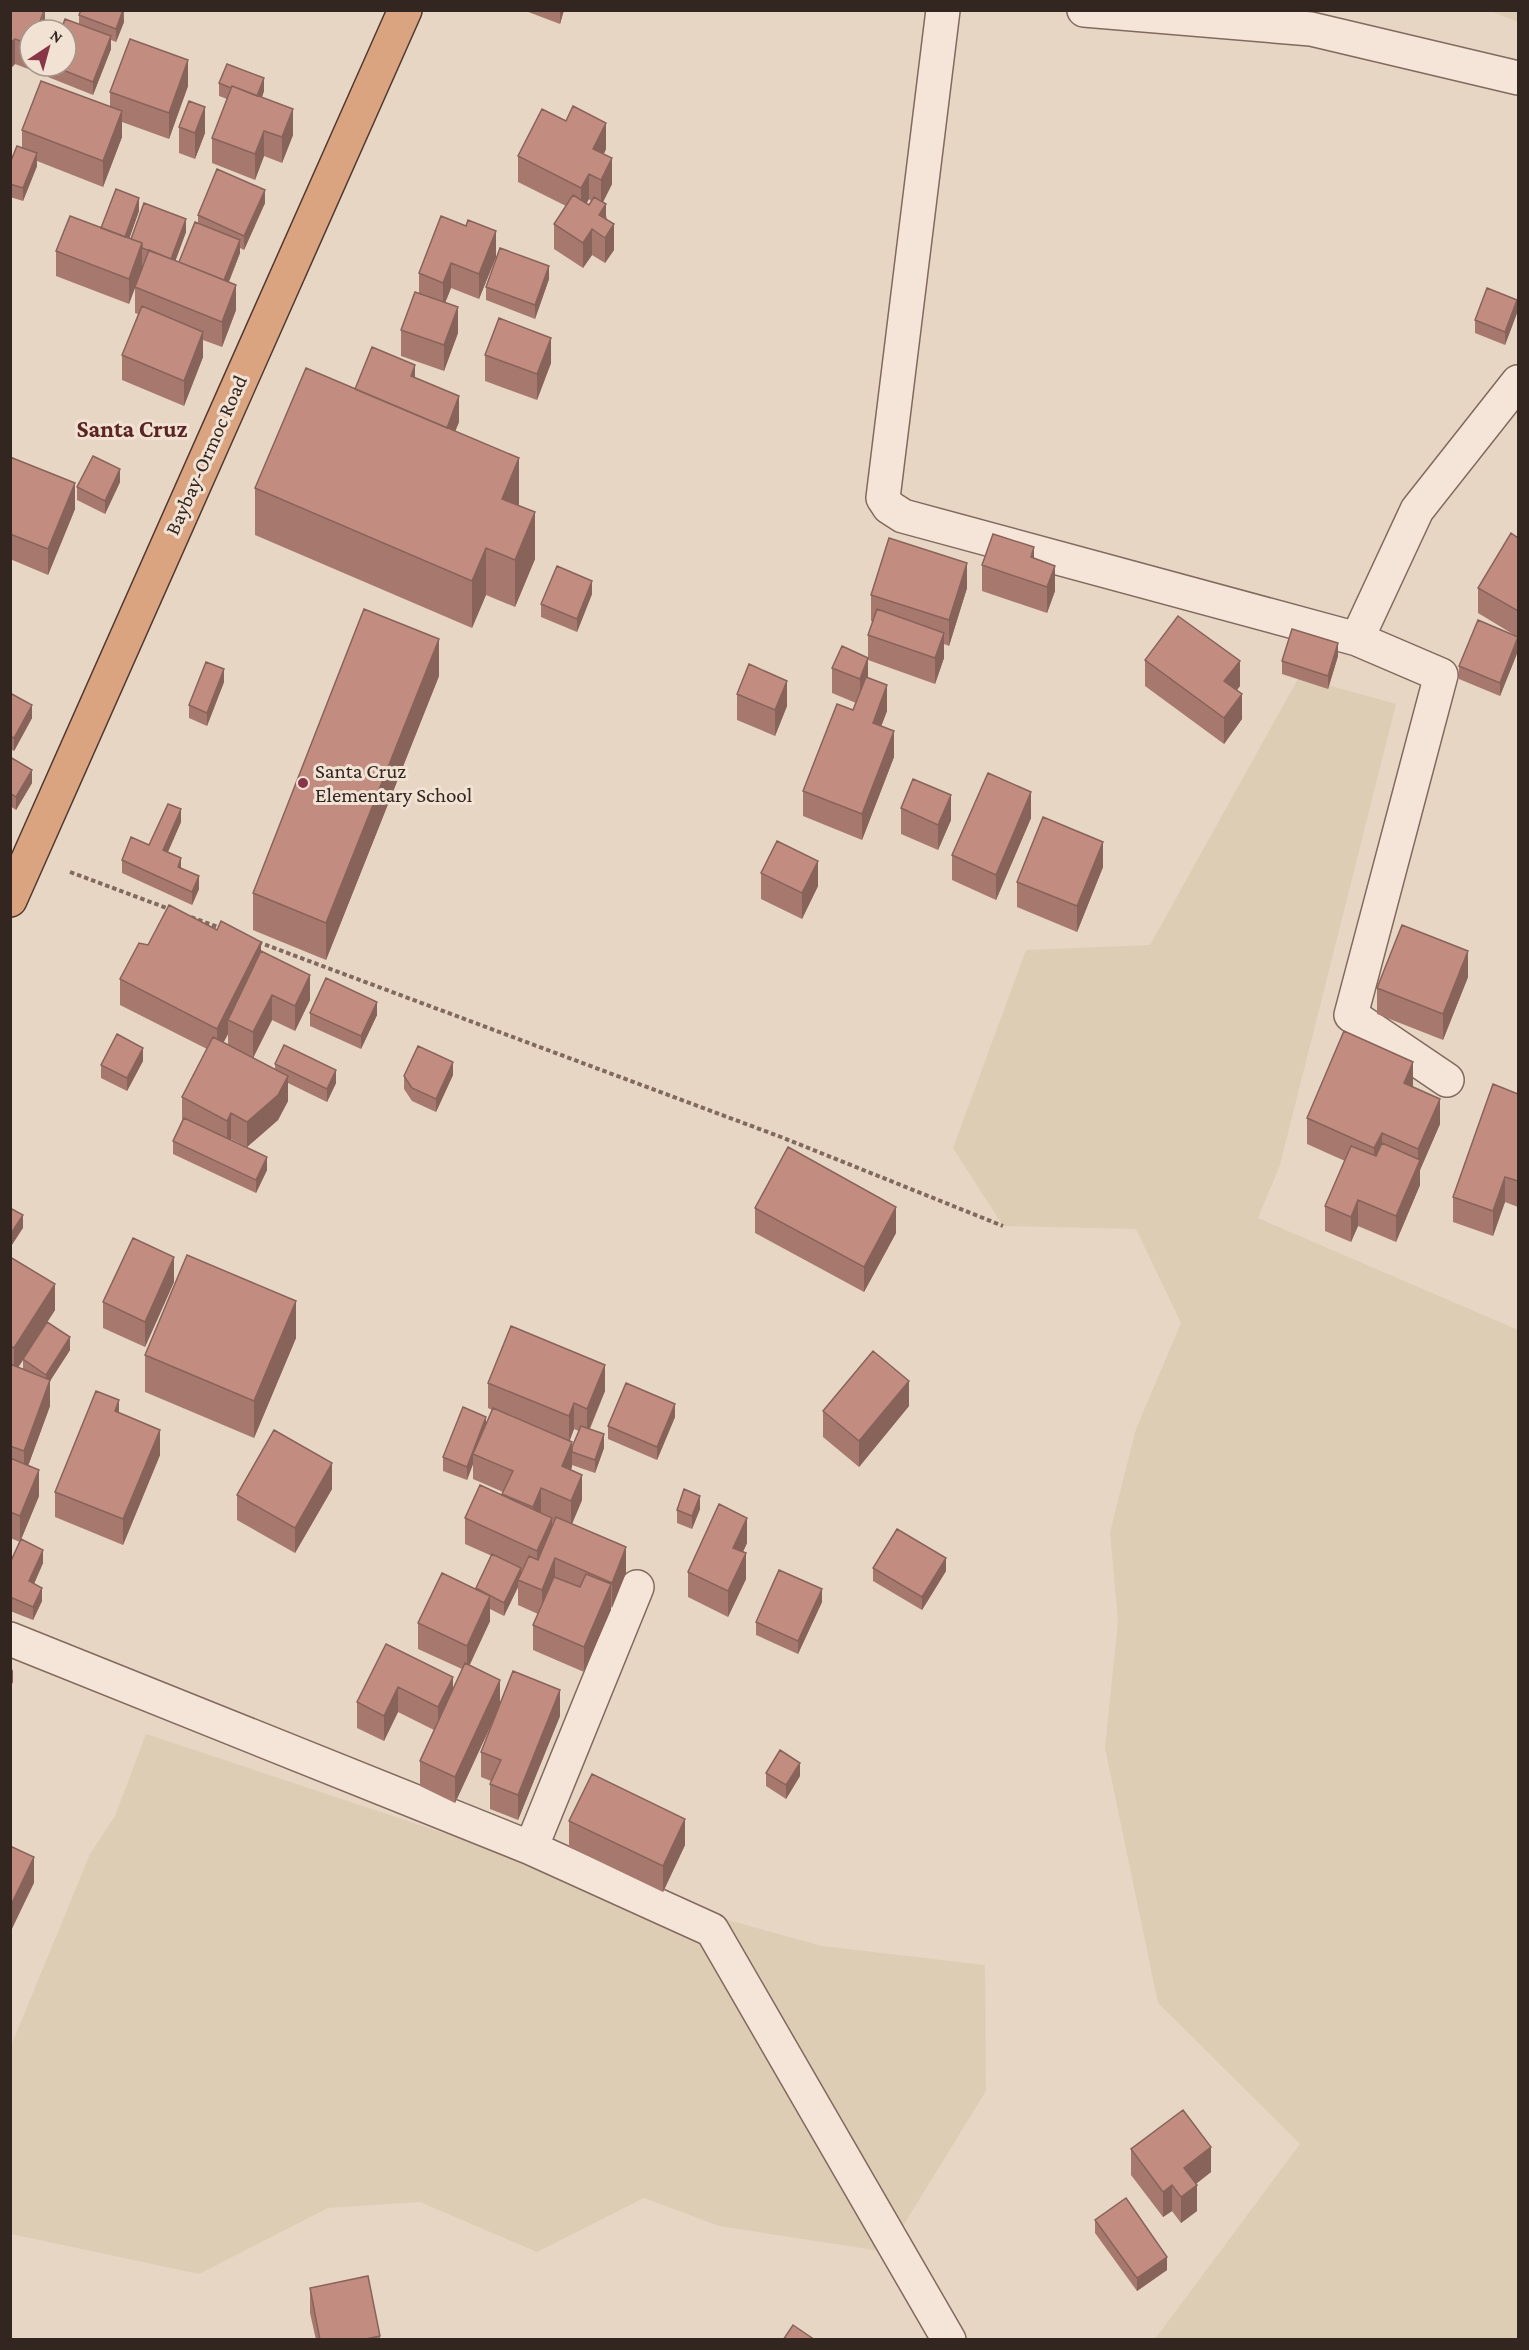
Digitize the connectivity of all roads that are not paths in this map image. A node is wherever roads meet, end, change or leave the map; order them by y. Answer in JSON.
{"nodes":[{"id":1,"x":405,"y":10,"type":"edge"},
{"id":2,"x":943,"y":10,"type":"edge"},
{"id":3,"x":1084,"y":10,"type":"edge"},
{"id":4,"x":1518,"y":78,"type":"edge"},
{"id":5,"x":1518,"y":382,"type":"edge"},
{"id":6,"x":1357,"y":639,"type":"junction"},
{"id":7,"x":10,"y":900,"type":"edge"},
{"id":8,"x":1447,"y":1080,"type":"dead end"},
{"id":9,"x":637,"y":1587,"type":"dead end"},
{"id":10,"x":10,"y":1639,"type":"edge"},
{"id":11,"x":531,"y":1848,"type":"junction"},
{"id":12,"x":949,"y":2340,"type":"edge"}],
"edges":[{"from":1,"to":7,"type":"highway","name":"Baybay-Ormoc Road"},
{"from":2,"to":6,"type":"street"},
{"from":3,"to":4,"type":"street"},
{"from":5,"to":6,"type":"street"},
{"from":6,"to":8,"type":"street"},
{"from":9,"to":11,"type":"street"},
{"from":10,"to":11,"type":"street"},
{"from":11,"to":12,"type":"street"}]}
